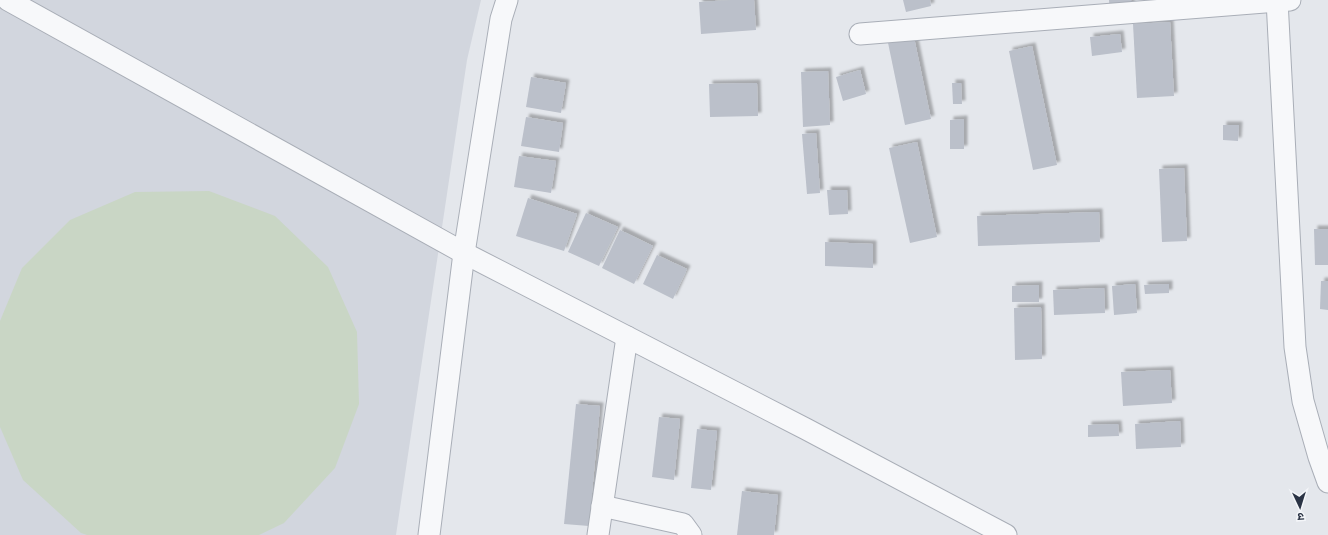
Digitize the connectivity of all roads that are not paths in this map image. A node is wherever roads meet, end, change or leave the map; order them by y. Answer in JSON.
{"nodes":[{"id":1,"x":8,"y":0,"type":"edge"},
{"id":2,"x":507,"y":0,"type":"edge"},
{"id":3,"x":1281,"y":0,"type":"edge"},
{"id":4,"x":860,"y":34,"type":"dead end"},
{"id":5,"x":464,"y":253,"type":"junction"},
{"id":6,"x":627,"y":337,"type":"junction"},
{"id":7,"x":1328,"y":482,"type":"edge"},
{"id":8,"x":602,"y":506,"type":"junction"},
{"id":9,"x":429,"y":535,"type":"edge"},
{"id":10,"x":598,"y":535,"type":"edge"},
{"id":11,"x":691,"y":535,"type":"edge"},
{"id":12,"x":1006,"y":535,"type":"edge"}],
"edges":[{"from":1,"to":5,"type":"street"},
{"from":2,"to":5,"type":"street"},
{"from":3,"to":4,"type":"street"},
{"from":3,"to":7,"type":"street"},
{"from":5,"to":6,"type":"street"},
{"from":5,"to":9,"type":"street"},
{"from":6,"to":8,"type":"street"},
{"from":6,"to":12,"type":"street"},
{"from":8,"to":10,"type":"street"},
{"from":8,"to":11,"type":"street"}]}
